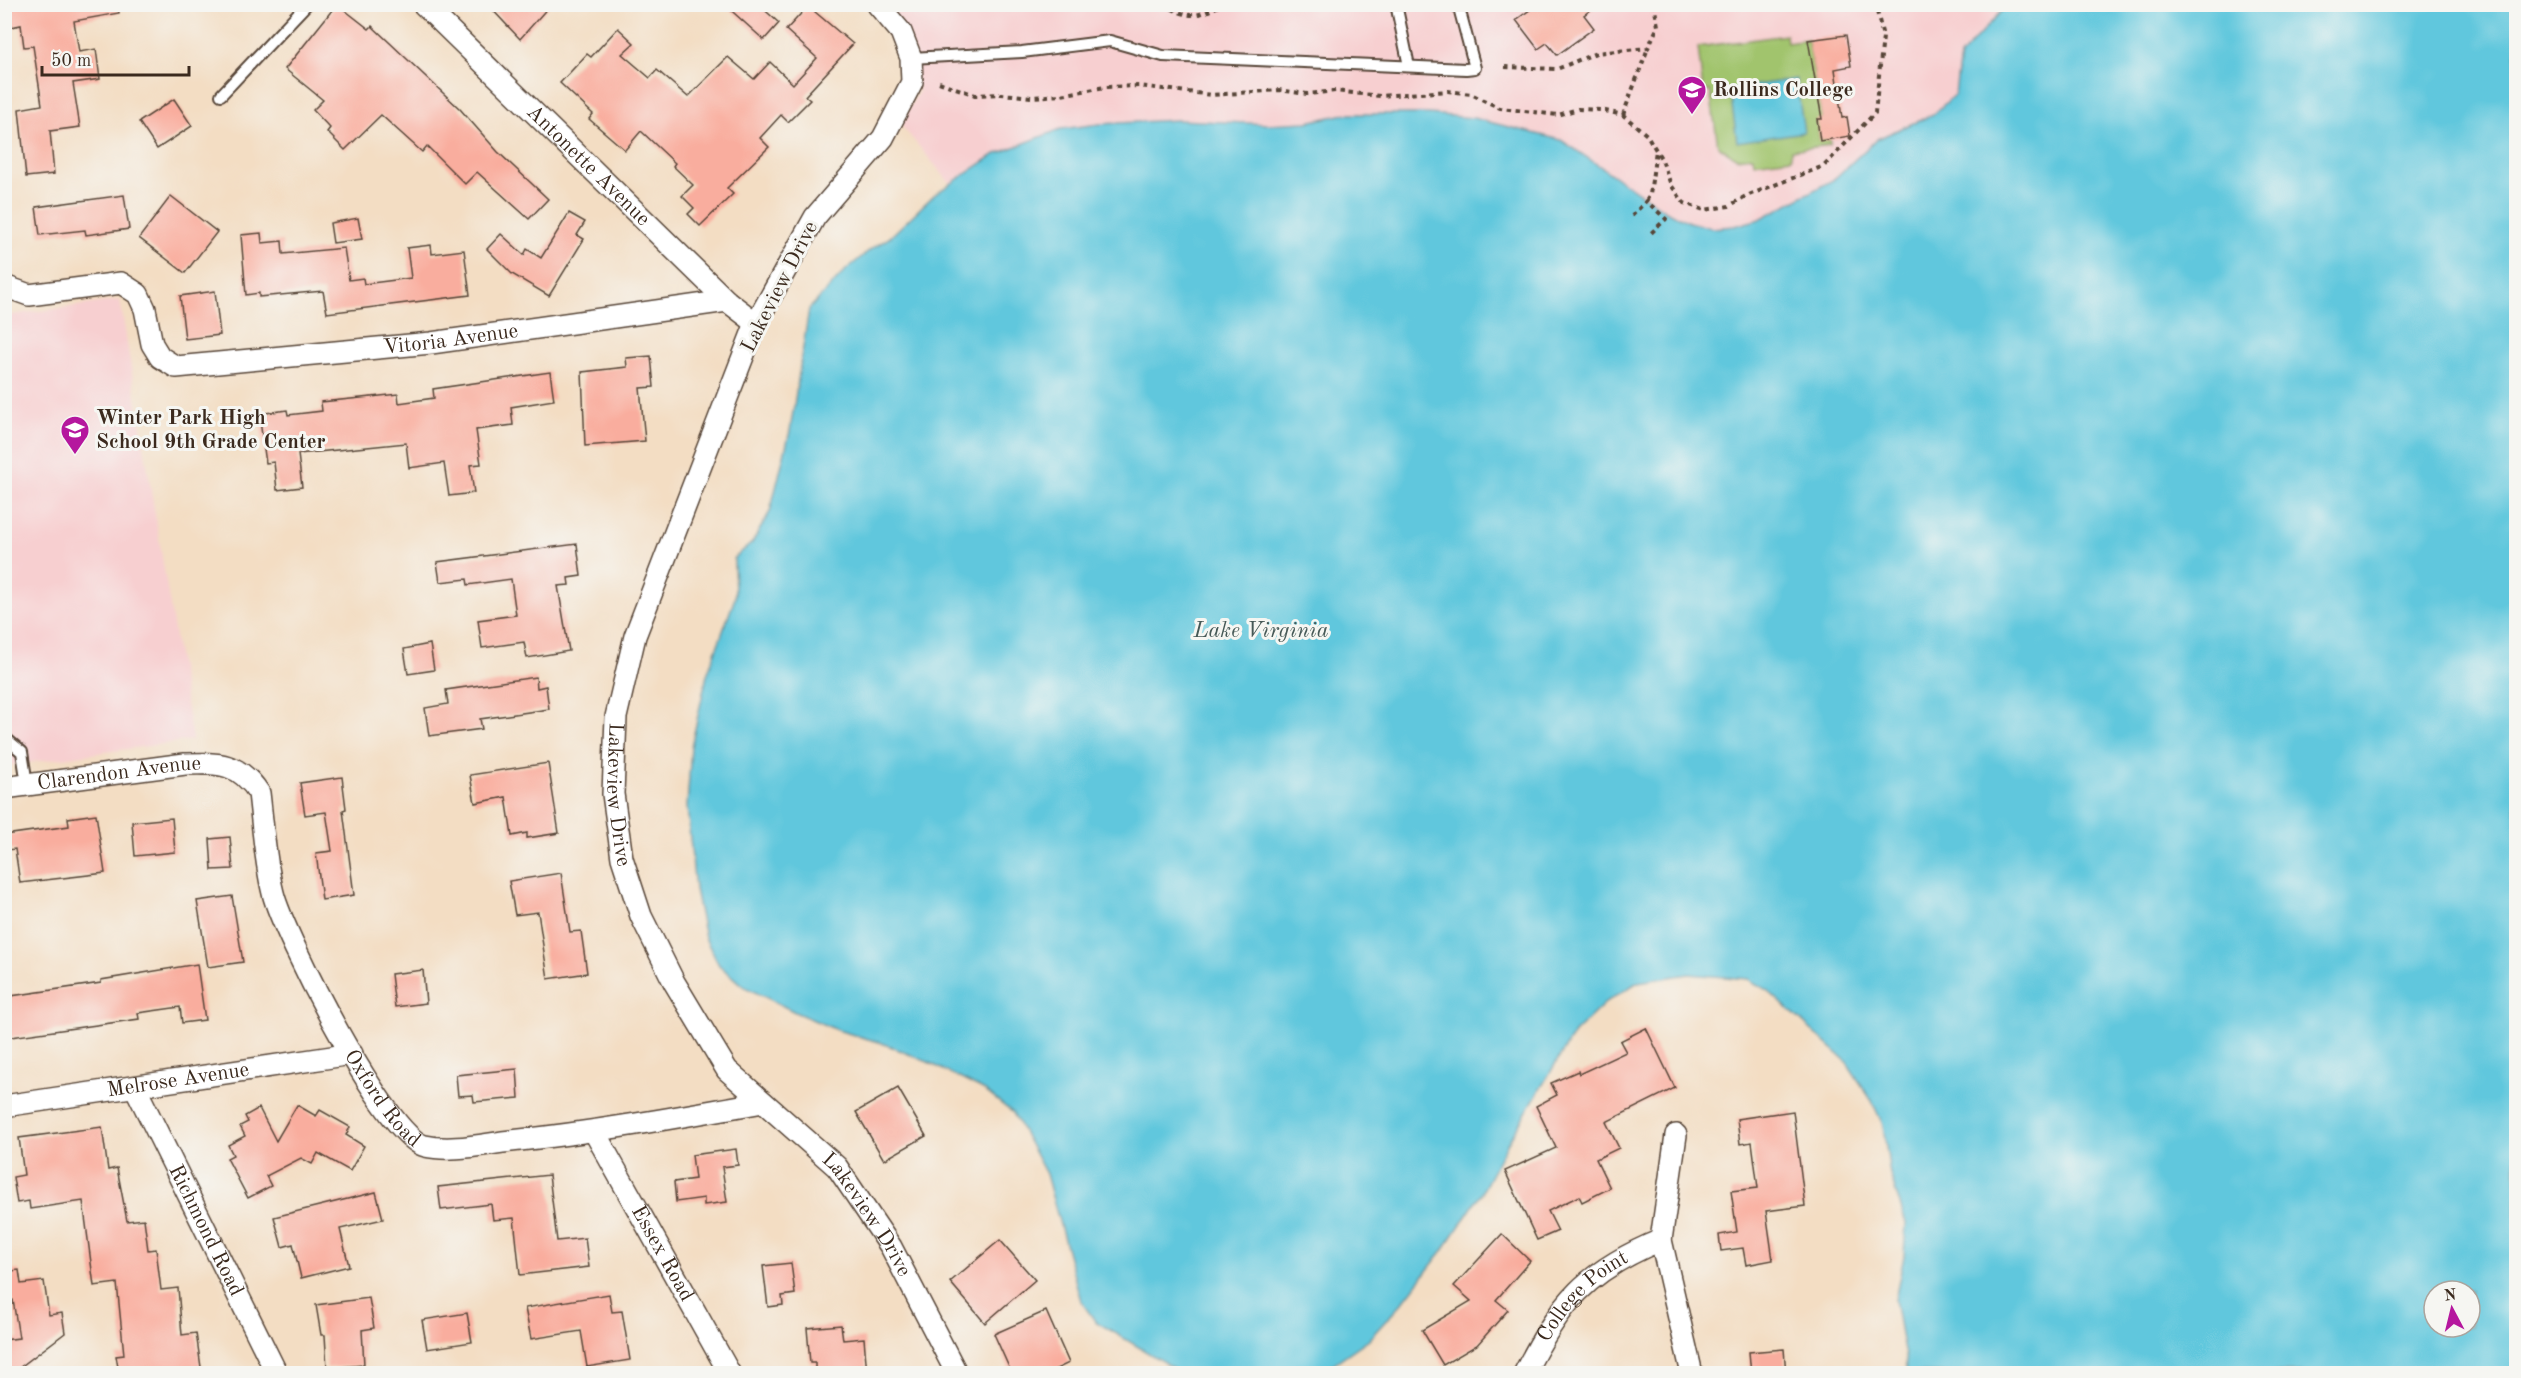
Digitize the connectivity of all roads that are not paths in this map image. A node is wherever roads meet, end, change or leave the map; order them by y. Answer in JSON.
{"nodes":[{"id":1,"x":307,"y":4,"type":"edge"},
{"id":2,"x":423,"y":4,"type":"edge"},
{"id":3,"x":877,"y":4,"type":"edge"},
{"id":4,"x":1396,"y":4,"type":"edge"},
{"id":5,"x":1458,"y":4,"type":"edge"},
{"id":6,"x":911,"y":58,"type":"junction"},
{"id":7,"x":1409,"y":66,"type":"junction"},
{"id":8,"x":221,"y":95,"type":"dead end"},
{"id":9,"x":4,"y":286,"type":"edge"},
{"id":10,"x":727,"y":301,"type":"junction"},
{"id":11,"x":756,"y":323,"type":"junction"},
{"id":12,"x":4,"y":737,"type":"edge"},
{"id":13,"x":233,"y":767,"type":"joint"},
{"id":14,"x":27,"y":784,"type":"junction"},
{"id":15,"x":4,"y":788,"type":"edge"},
{"id":16,"x":352,"y":1054,"type":"junction"},
{"id":17,"x":135,"y":1088,"type":"junction"},
{"id":18,"x":763,"y":1102,"type":"junction"},
{"id":19,"x":4,"y":1106,"type":"edge"},
{"id":20,"x":595,"y":1132,"type":"junction"},
{"id":21,"x":1676,"y":1135,"type":"dead end"},
{"id":22,"x":1661,"y":1240,"type":"junction"},
{"id":23,"x":277,"y":1374,"type":"edge"},
{"id":24,"x":730,"y":1374,"type":"edge"},
{"id":25,"x":957,"y":1374,"type":"edge"},
{"id":26,"x":1524,"y":1374,"type":"edge"},
{"id":27,"x":1692,"y":1374,"type":"edge"}],
"edges":[{"from":1,"to":8,"type":"lane"},
{"from":2,"to":10,"type":"street","name":"Antonette Avenue"},
{"from":3,"to":6,"type":"street"},
{"from":4,"to":7,"type":"lane"},
{"from":5,"to":7,"type":"lane"},
{"from":6,"to":7,"type":"lane"},
{"from":6,"to":11,"type":"street","name":"Lakeview Drive"},
{"from":9,"to":10,"type":"street","name":"Vitoria Avenue"},
{"from":10,"to":11,"type":"street","name":"Antonette Avenue"},
{"from":11,"to":18,"type":"street","name":"Lakeview Drive"},
{"from":12,"to":14,"type":"lane"},
{"from":13,"to":14,"type":"street","name":"Clarendon Avenue"},
{"from":13,"to":16,"type":"street","name":"Oxford Road"},
{"from":14,"to":15,"type":"street","name":"Clarendon Avenue"},
{"from":16,"to":17,"type":"street","name":"Melrose Avenue"},
{"from":16,"to":20,"type":"street","name":"Oxford Road"},
{"from":17,"to":19,"type":"street","name":"Melrose Avenue"},
{"from":17,"to":23,"type":"street","name":"Richmond Road"},
{"from":18,"to":20,"type":"street","name":"Oxford Road"},
{"from":18,"to":25,"type":"street","name":"Lakeview Drive"},
{"from":20,"to":24,"type":"street","name":"Essex Road"},
{"from":21,"to":22,"type":"street","name":"College Point"},
{"from":22,"to":26,"type":"street","name":"College Point"},
{"from":22,"to":27,"type":"street","name":"College Point"}]}
